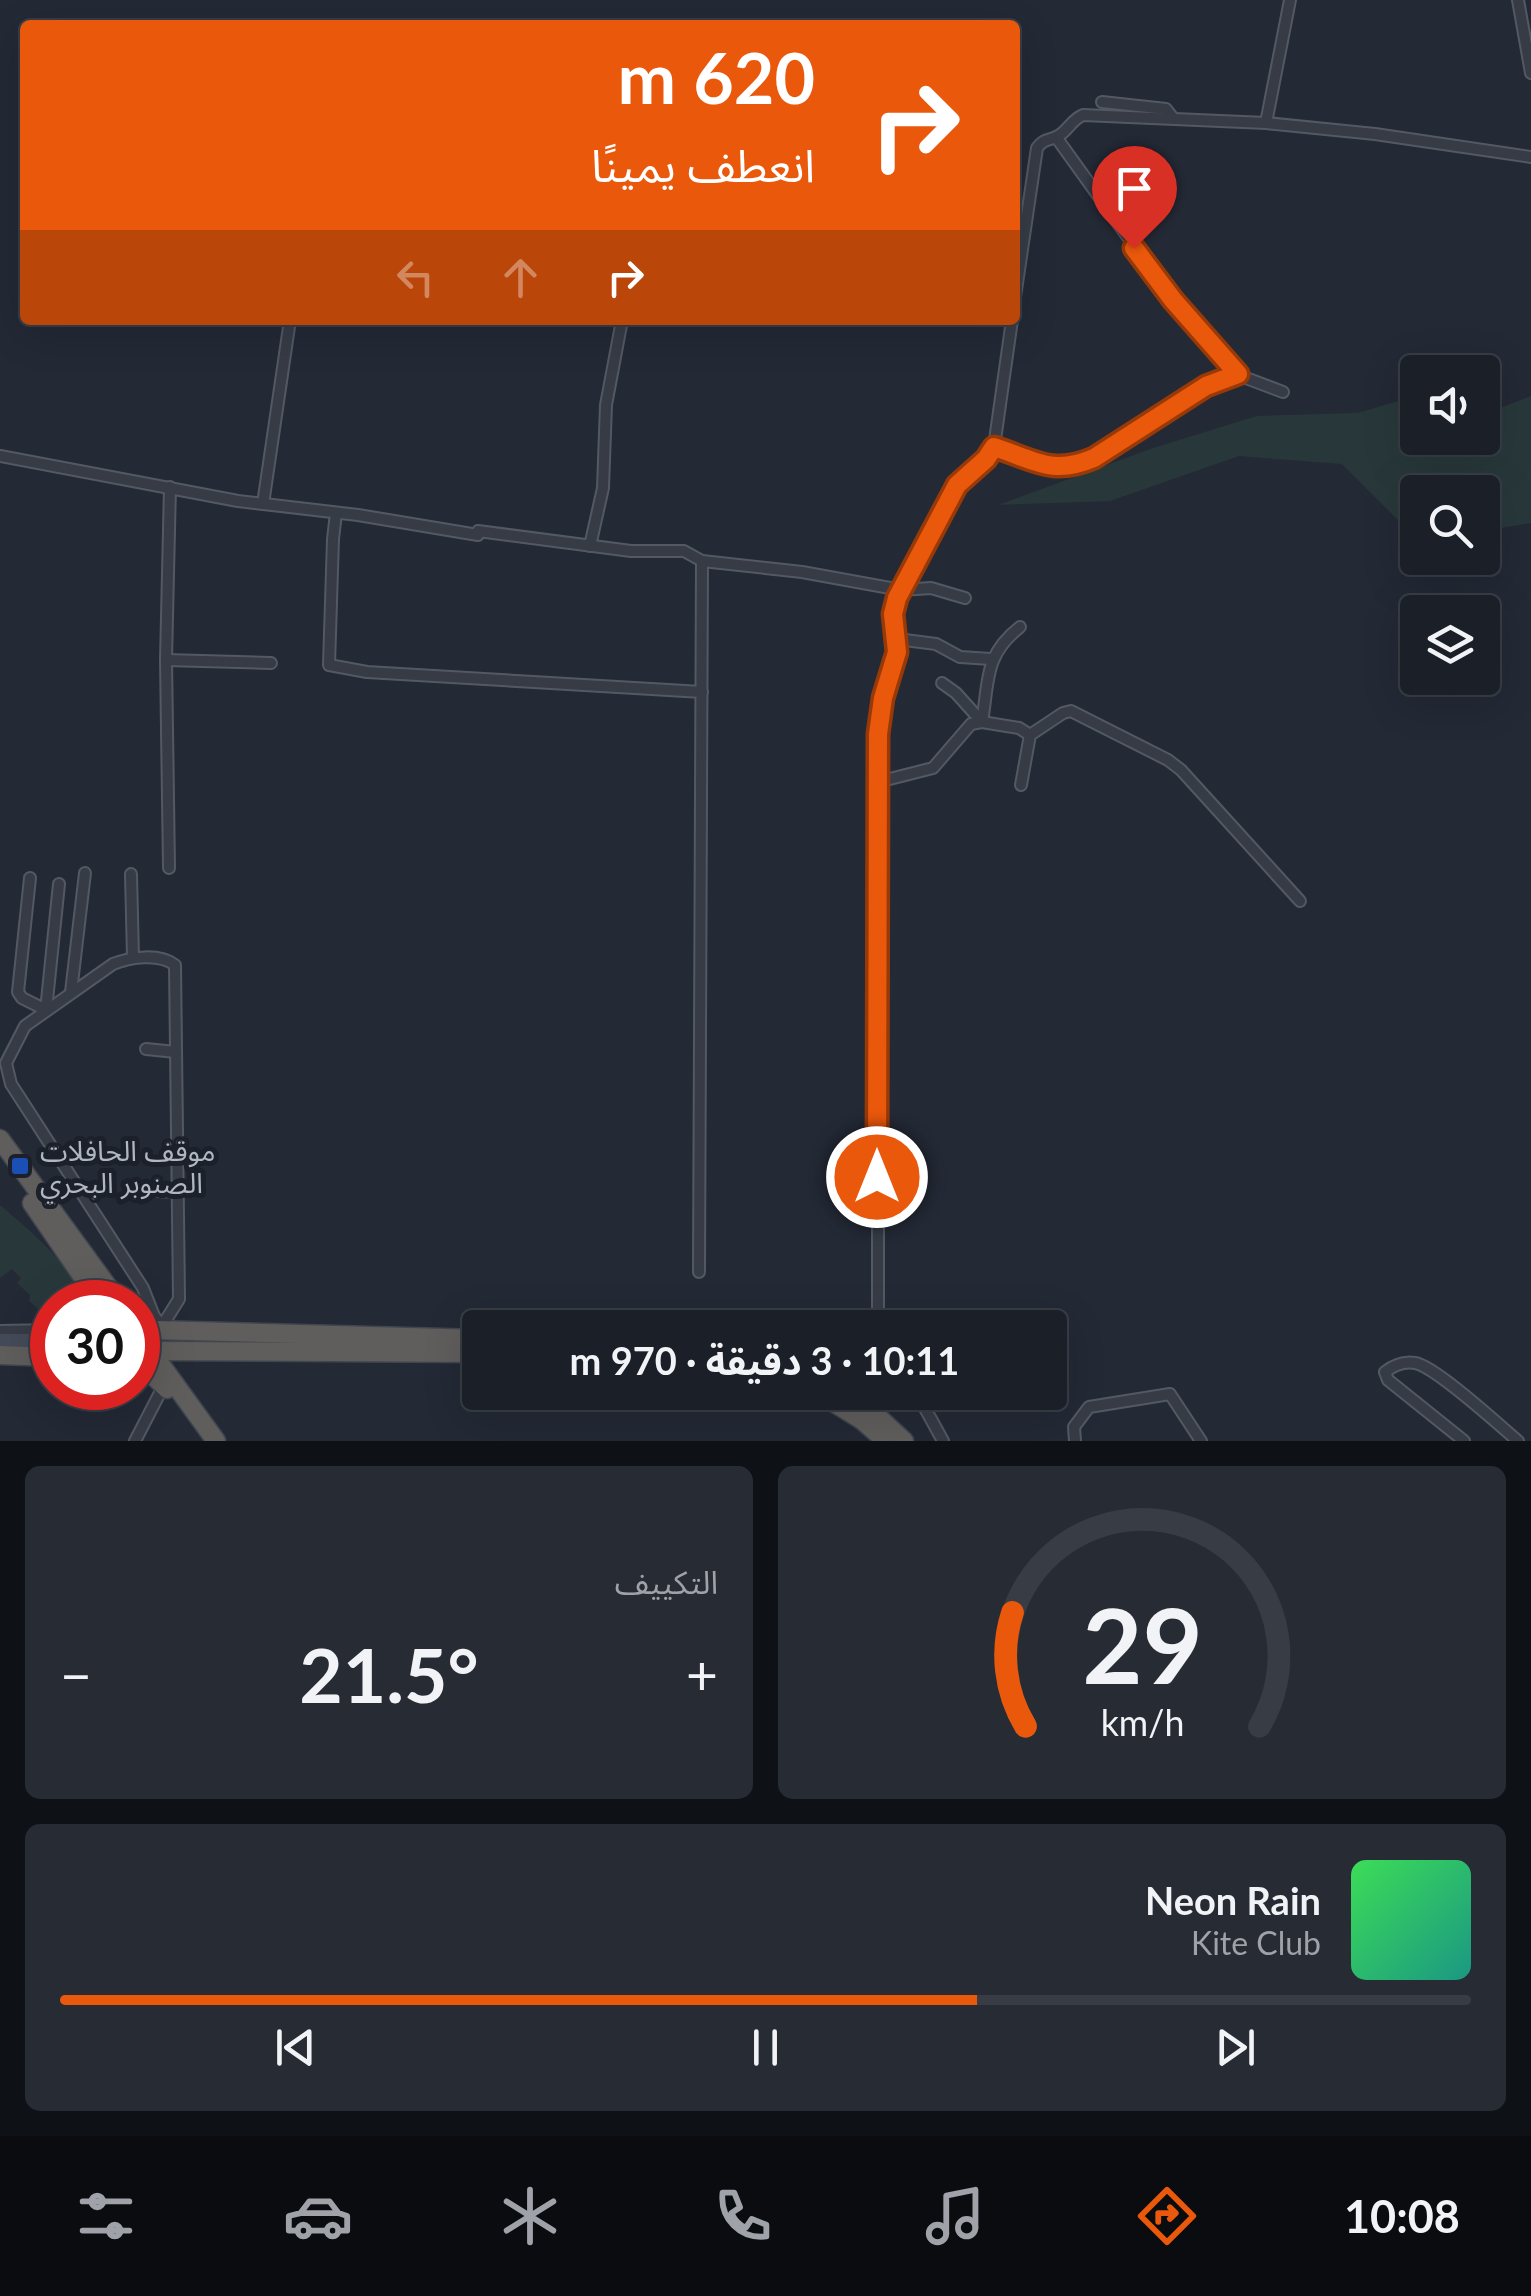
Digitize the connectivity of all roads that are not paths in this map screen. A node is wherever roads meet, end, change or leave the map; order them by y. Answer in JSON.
{"nodes":[{"id":1,"x":1290,"y":0,"type":"edge"},
{"id":2,"x":1518,"y":0,"type":"edge"},
{"id":3,"x":1531,"y":73,"type":"edge"},
{"id":4,"x":1102,"y":102,"type":"dead end"},
{"id":5,"x":1172,"y":118,"type":"junction"},
{"id":6,"x":1266,"y":123,"type":"junction"},
{"id":7,"x":1056,"y":137,"type":"junction"},
{"id":8,"x":1531,"y":157,"type":"edge"},
{"id":9,"x":1020,"y":262,"type":"edge"},
{"id":10,"x":289,"y":325,"type":"edge"},
{"id":11,"x":621,"y":325,"type":"edge"},
{"id":12,"x":1011,"y":325,"type":"edge"},
{"id":13,"x":1238,"y":374,"type":"junction"},
{"id":14,"x":1282,"y":392,"type":"dead end"},
{"id":15,"x":994,"y":447,"type":"junction"},
{"id":16,"x":0,"y":456,"type":"edge"},
{"id":17,"x":170,"y":487,"type":"junction"},
{"id":18,"x":264,"y":504,"type":"junction"},
{"id":19,"x":336,"y":513,"type":"junction"},
{"id":20,"x":590,"y":546,"type":"junction"},
{"id":21,"x":702,"y":561,"type":"junction"},
{"id":22,"x":901,"y":590,"type":"junction"},
{"id":23,"x":965,"y":598,"type":"dead end"},
{"id":24,"x":1020,"y":627,"type":"dead end"},
{"id":25,"x":897,"y":638,"type":"junction"},
{"id":26,"x":991,"y":659,"type":"junction"},
{"id":27,"x":166,"y":660,"type":"junction"},
{"id":28,"x":272,"y":662,"type":"dead end"},
{"id":29,"x":942,"y":682,"type":"dead end"},
{"id":30,"x":702,"y":692,"type":"junction"},
{"id":31,"x":982,"y":722,"type":"junction"},
{"id":32,"x":1030,"y":735,"type":"junction"},
{"id":33,"x":878,"y":782,"type":"junction"},
{"id":34,"x":1021,"y":785,"type":"dead end"},
{"id":35,"x":169,"y":868,"type":"dead end"},
{"id":36,"x":85,"y":874,"type":"dead end"},
{"id":37,"x":132,"y":874,"type":"dead end"},
{"id":38,"x":30,"y":878,"type":"dead end"},
{"id":39,"x":58,"y":884,"type":"dead end"},
{"id":40,"x":1300,"y":901,"type":"dead end"},
{"id":41,"x":133,"y":958,"type":"junction"},
{"id":42,"x":71,"y":992,"type":"junction"},
{"id":43,"x":46,"y":1010,"type":"junction"},
{"id":44,"x":146,"y":1049,"type":"dead end"},
{"id":45,"x":176,"y":1052,"type":"junction"},
{"id":46,"x":3,"y":1059,"type":"edge"},
{"id":47,"x":0,"y":1139,"type":"edge"},
{"id":48,"x":0,"y":1158,"type":"edge"},
{"id":49,"x":135,"y":1190,"type":"dead end"},
{"id":50,"x":178,"y":1192,"type":"junction"},
{"id":51,"x":699,"y":1272,"type":"dead end"},
{"id":52,"x":82,"y":1280,"type":"edge"},
{"id":53,"x":103,"y":1280,"type":"edge"},
{"id":54,"x":138,"y":1280,"type":"edge"},
{"id":55,"x":878,"y":1310,"type":"edge"},
{"id":56,"x":0,"y":1339,"type":"edge"},
{"id":57,"x":30,"y":1339,"type":"edge"},
{"id":58,"x":160,"y":1339,"type":"edge"},
{"id":59,"x":462,"y":1340,"type":"edge"},
{"id":60,"x":436,"y":1344,"type":"junction"},
{"id":61,"x":462,"y":1349,"type":"edge"},
{"id":62,"x":184,"y":1350,"type":"junction"},
{"id":63,"x":160,"y":1352,"type":"tunnel mouth"},
{"id":64,"x":160,"y":1352,"type":"tunnel mouth"},
{"id":65,"x":0,"y":1355,"type":"edge"},
{"id":66,"x":160,"y":1355,"type":"tunnel mouth"},
{"id":67,"x":30,"y":1356,"type":"edge"},
{"id":68,"x":160,"y":1361,"type":"edge"},
{"id":69,"x":160,"y":1362,"type":"edge"},
{"id":70,"x":142,"y":1410,"type":"edge"},
{"id":71,"x":846,"y":1410,"type":"edge"},
{"id":72,"x":868,"y":1410,"type":"edge"},
{"id":73,"x":926,"y":1410,"type":"edge"},
{"id":74,"x":135,"y":1441,"type":"edge"},
{"id":75,"x":205,"y":1441,"type":"edge"},
{"id":76,"x":216,"y":1441,"type":"edge"},
{"id":77,"x":886,"y":1441,"type":"edge"},
{"id":78,"x":904,"y":1441,"type":"edge"},
{"id":79,"x":944,"y":1441,"type":"edge"},
{"id":80,"x":1076,"y":1441,"type":"edge"},
{"id":81,"x":1201,"y":1441,"type":"edge"},
{"id":82,"x":1464,"y":1441,"type":"edge"},
{"id":83,"x":1518,"y":1441,"type":"edge"}],
"edges":[{"from":1,"to":6,"type":"street"},
{"from":2,"to":3,"type":"street"},
{"from":4,"to":5,"type":"street"},
{"from":5,"to":6,"type":"street"},
{"from":5,"to":7,"type":"street"},
{"from":6,"to":8,"type":"street"},
{"from":7,"to":9,"type":"street"},
{"from":7,"to":13,"type":"street"},
{"from":10,"to":18,"type":"street"},
{"from":11,"to":20,"type":"street"},
{"from":12,"to":15,"type":"street"},
{"from":13,"to":14,"type":"street"},
{"from":13,"to":15,"type":"street"},
{"from":15,"to":22,"type":"street"},
{"from":16,"to":17,"type":"street"},
{"from":17,"to":18,"type":"street"},
{"from":17,"to":27,"type":"street"},
{"from":18,"to":19,"type":"street"},
{"from":19,"to":20,"type":"street"},
{"from":19,"to":30,"type":"street"},
{"from":20,"to":21,"type":"street"},
{"from":21,"to":22,"type":"street"},
{"from":21,"to":30,"type":"street"},
{"from":22,"to":23,"type":"street"},
{"from":22,"to":25,"type":"street"},
{"from":24,"to":26,"type":"street"},
{"from":25,"to":26,"type":"street"},
{"from":25,"to":33,"type":"street"},
{"from":26,"to":31,"type":"street"},
{"from":27,"to":28,"type":"street"},
{"from":27,"to":35,"type":"street"},
{"from":29,"to":31,"type":"street"},
{"from":30,"to":51,"type":"street"},
{"from":31,"to":32,"type":"street"},
{"from":31,"to":33,"type":"street"},
{"from":32,"to":34,"type":"street"},
{"from":32,"to":40,"type":"street"},
{"from":33,"to":55,"type":"street"},
{"from":36,"to":42,"type":"street"},
{"from":37,"to":41,"type":"street"},
{"from":38,"to":43,"type":"street"},
{"from":39,"to":43,"type":"street"},
{"from":41,"to":42,"type":"street"},
{"from":41,"to":45,"type":"street"},
{"from":42,"to":43,"type":"street"},
{"from":43,"to":46,"type":"street"},
{"from":44,"to":45,"type":"street"},
{"from":45,"to":50,"type":"street"},
{"from":46,"to":54,"type":"street"},
{"from":47,"to":53,"type":"highway"},
{"from":48,"to":52,"type":"highway"},
{"from":49,"to":50,"type":"street"},
{"from":50,"to":58,"type":"street"},
{"from":56,"to":57,"type":"main road"},
{"from":59,"to":60,"type":"highway"},
{"from":60,"to":61,"type":"highway"},
{"from":60,"to":62,"type":"highway"},
{"from":60,"to":63,"type":"highway"},
{"from":62,"to":64,"type":"highway"},
{"from":62,"to":66,"type":"highway"},
{"from":65,"to":67,"type":"highway"},
{"from":68,"to":76,"type":"highway"},
{"from":69,"to":75,"type":"highway"},
{"from":70,"to":74,"type":"street"},
{"from":71,"to":77,"type":"highway"},
{"from":72,"to":78,"type":"highway"},
{"from":73,"to":79,"type":"street"},
{"from":80,"to":81,"type":"street"},
{"from":82,"to":83,"type":"street"}]}
